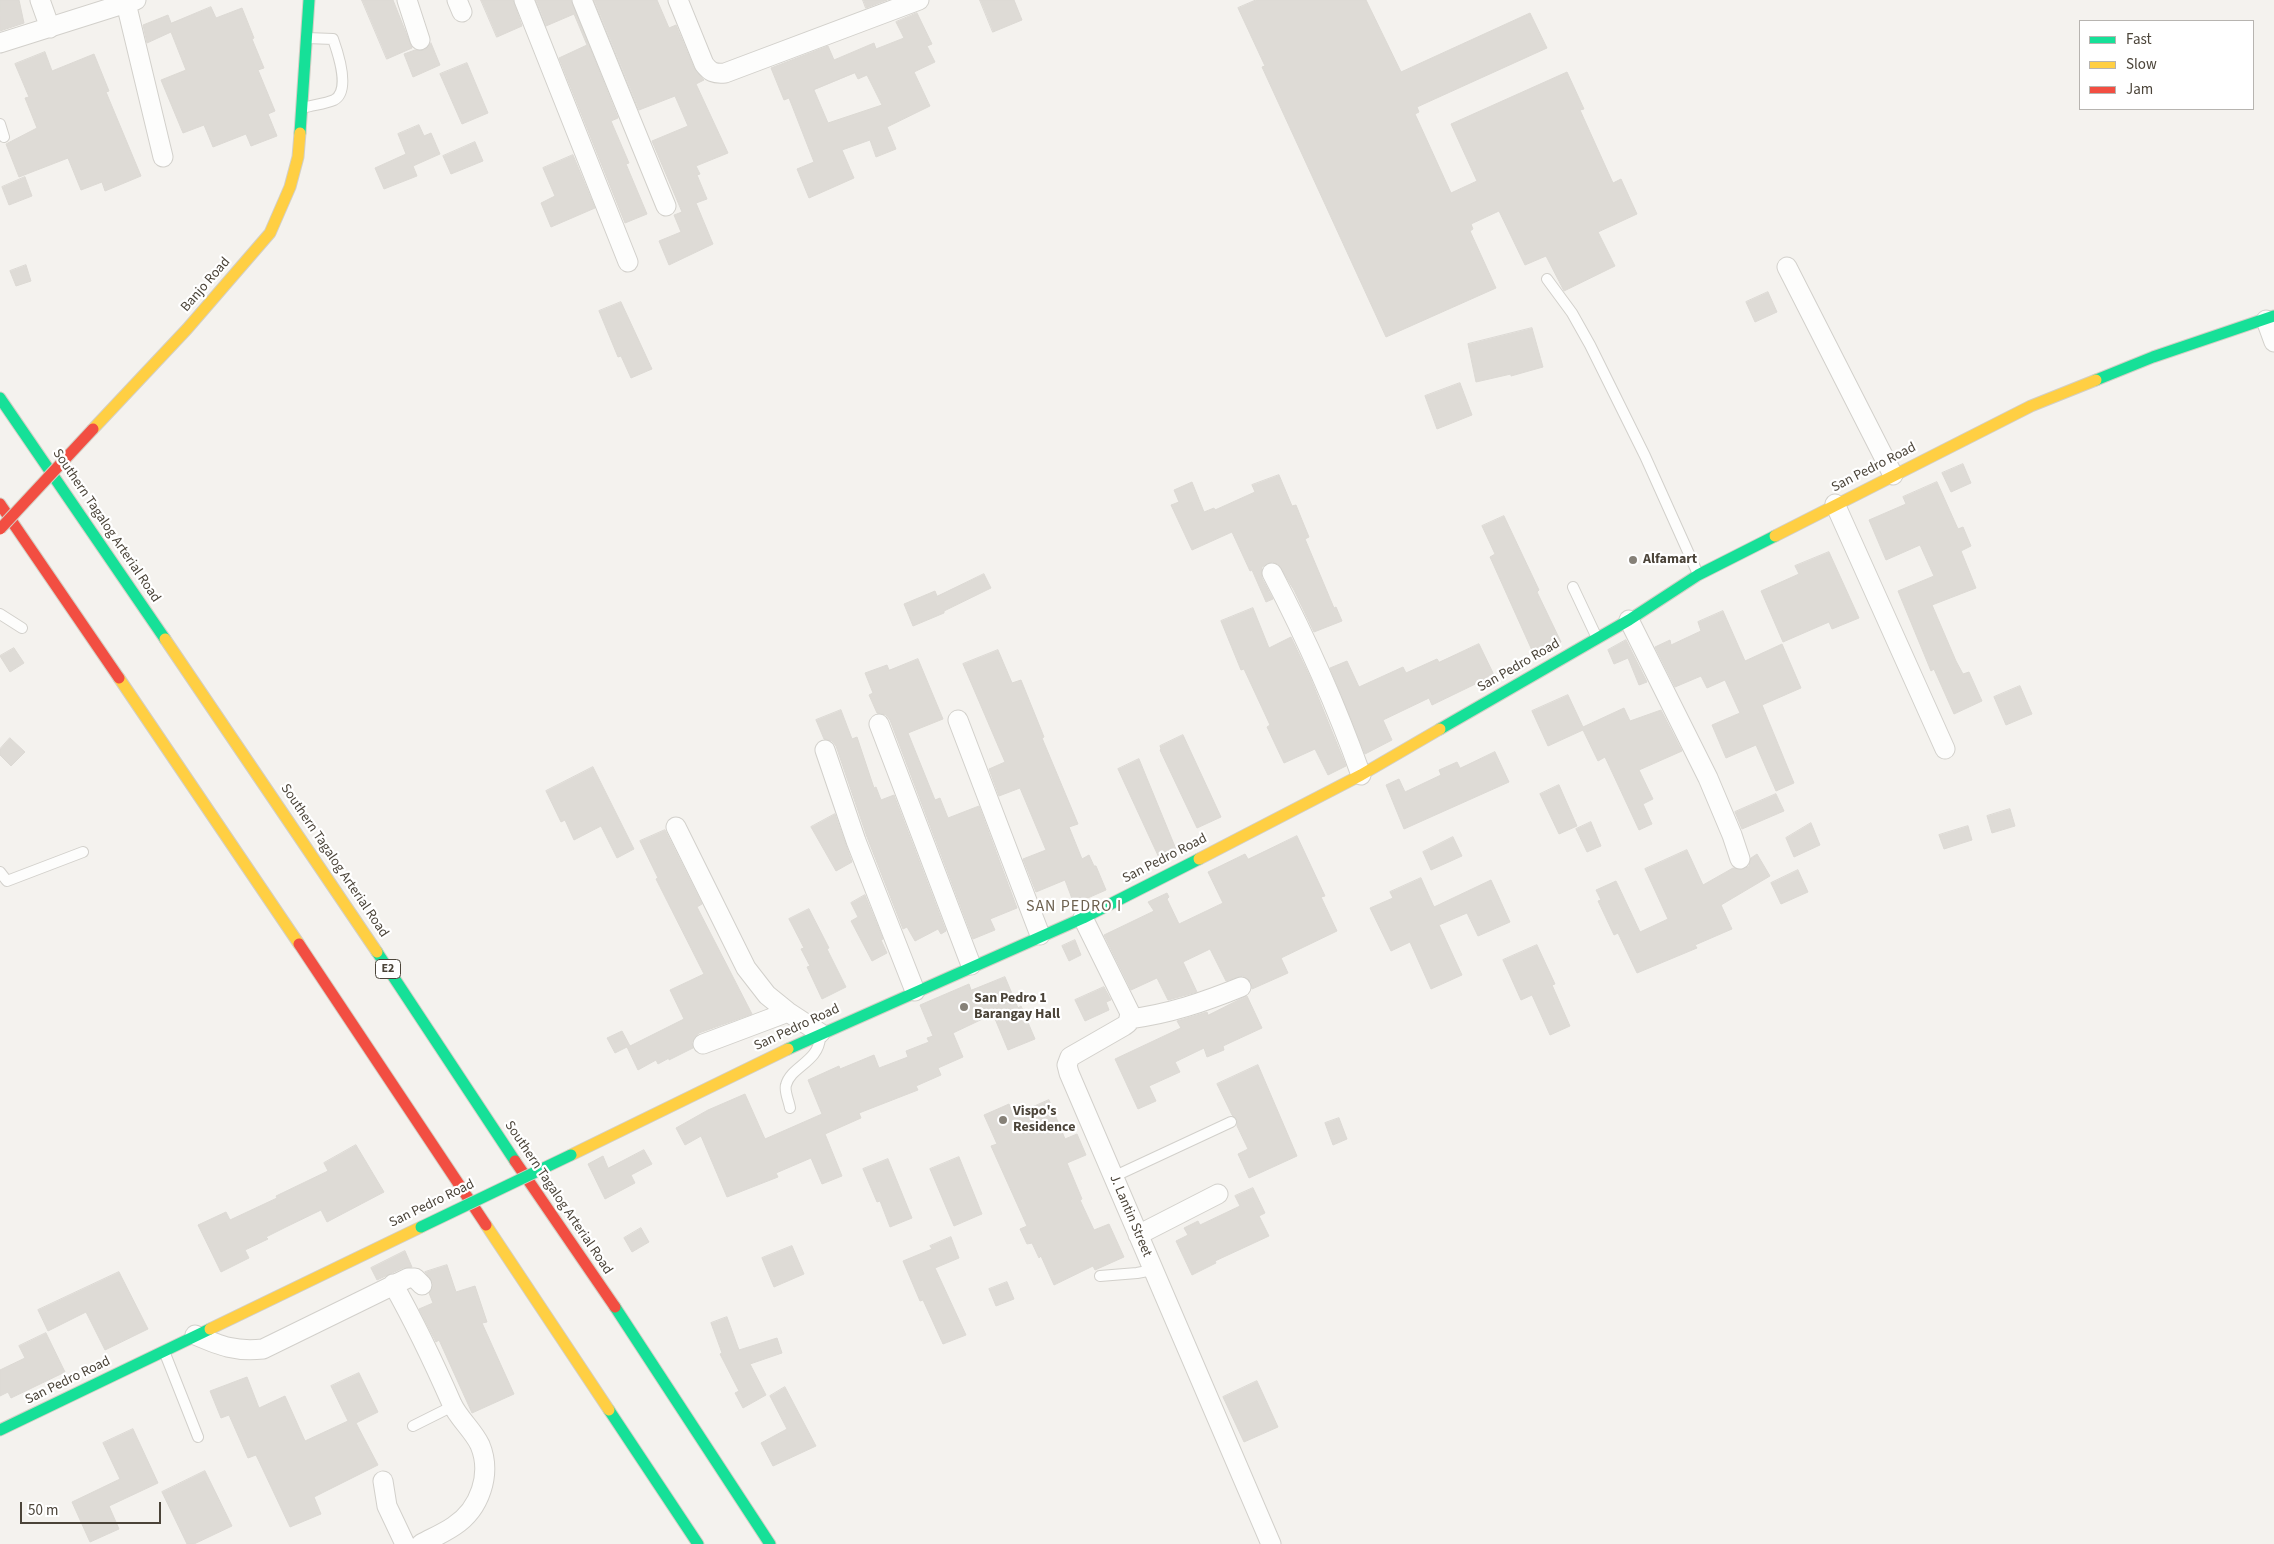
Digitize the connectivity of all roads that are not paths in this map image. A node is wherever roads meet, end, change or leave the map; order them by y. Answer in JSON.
{"nodes":[{"id":1,"x":40,"y":0,"type":"edge"},
{"id":2,"x":308,"y":0,"type":"edge"},
{"id":3,"x":407,"y":0,"type":"edge"},
{"id":4,"x":524,"y":0,"type":"edge"},
{"id":5,"x":582,"y":0,"type":"edge"},
{"id":6,"x":678,"y":0,"type":"edge"},
{"id":7,"x":920,"y":0,"type":"edge"},
{"id":8,"x":131,"y":2,"type":"edge"},
{"id":9,"x":50,"y":28,"type":"junction"},
{"id":10,"x":306,"y":38,"type":"junction"},
{"id":11,"x":420,"y":40,"type":"dead end"},
{"id":12,"x":0,"y":43,"type":"edge"},
{"id":13,"x":302,"y":108,"type":"junction"},
{"id":14,"x":0,"y":124,"type":"edge"},
{"id":15,"x":4,"y":137,"type":"dead end"},
{"id":16,"x":163,"y":156,"type":"dead end"},
{"id":17,"x":666,"y":206,"type":"dead end"},
{"id":18,"x":628,"y":262,"type":"dead end"},
{"id":19,"x":1787,"y":267,"type":"dead end"},
{"id":20,"x":1546,"y":279,"type":"dead end"},
{"id":21,"x":2270,"y":318,"type":"edge"},
{"id":22,"x":2274,"y":342,"type":"edge"},
{"id":23,"x":0,"y":398,"type":"edge"},
{"id":24,"x":1893,"y":475,"type":"junction"},
{"id":25,"x":0,"y":504,"type":"edge"},
{"id":26,"x":1835,"y":504,"type":"junction"},
{"id":27,"x":0,"y":529,"type":"edge"},
{"id":28,"x":1272,"y":573,"type":"dead end"},
{"id":29,"x":1698,"y":575,"type":"junction"},
{"id":30,"x":1573,"y":587,"type":"dead end"},
{"id":31,"x":0,"y":614,"type":"edge"},
{"id":32,"x":1629,"y":620,"type":"junction"},
{"id":33,"x":22,"y":628,"type":"dead end"},
{"id":34,"x":1597,"y":638,"type":"junction"},
{"id":35,"x":958,"y":720,"type":"dead end"},
{"id":36,"x":879,"y":724,"type":"dead end"},
{"id":37,"x":1945,"y":749,"type":"dead end"},
{"id":38,"x":825,"y":750,"type":"dead end"},
{"id":39,"x":1361,"y":774,"type":"junction"},
{"id":40,"x":676,"y":826,"type":"dead end"},
{"id":41,"x":83,"y":852,"type":"dead end"},
{"id":42,"x":1740,"y":860,"type":"dead end"},
{"id":43,"x":0,"y":872,"type":"edge"},
{"id":44,"x":1083,"y":918,"type":"junction"},
{"id":45,"x":1040,"y":935,"type":"junction"},
{"id":46,"x":971,"y":965,"type":"junction"},
{"id":47,"x":1241,"y":987,"type":"dead end"},
{"id":48,"x":915,"y":991,"type":"junction"},
{"id":49,"x":788,"y":1012,"type":"junction"},
{"id":50,"x":1129,"y":1020,"type":"junction"},
{"id":51,"x":820,"y":1033,"type":"junction"},
{"id":52,"x":703,"y":1044,"type":"dead end"},
{"id":53,"x":790,"y":1108,"type":"dead end"},
{"id":54,"x":1231,"y":1122,"type":"dead end"},
{"id":55,"x":1113,"y":1177,"type":"junction"},
{"id":56,"x":1218,"y":1194,"type":"dead end"},
{"id":57,"x":1138,"y":1235,"type":"junction"},
{"id":58,"x":1153,"y":1270,"type":"junction"},
{"id":59,"x":1100,"y":1276,"type":"dead end"},
{"id":60,"x":393,"y":1284,"type":"junction"},
{"id":61,"x":422,"y":1285,"type":"dead end"},
{"id":62,"x":195,"y":1335,"type":"junction"},
{"id":63,"x":164,"y":1350,"type":"junction"},
{"id":64,"x":453,"y":1406,"type":"junction"},
{"id":65,"x":413,"y":1426,"type":"dead end"},
{"id":66,"x":0,"y":1430,"type":"edge"},
{"id":67,"x":198,"y":1437,"type":"dead end"},
{"id":68,"x":383,"y":1481,"type":"dead end"},
{"id":69,"x":405,"y":1544,"type":"edge"},
{"id":70,"x":421,"y":1544,"type":"edge"},
{"id":71,"x":698,"y":1544,"type":"edge"},
{"id":72,"x":770,"y":1544,"type":"edge"},
{"id":73,"x":1271,"y":1544,"type":"edge"}],
"edges":[{"from":1,"to":9,"type":"street"},
{"from":2,"to":10,"type":"main road","name":"Banjo Road"},
{"from":3,"to":11,"type":"street"},
{"from":4,"to":18,"type":"street"},
{"from":5,"to":17,"type":"street"},
{"from":6,"to":7,"type":"street"},
{"from":8,"to":9,"type":"street"},
{"from":8,"to":16,"type":"street"},
{"from":9,"to":12,"type":"street"},
{"from":10,"to":13,"type":"main road","name":"Banjo Road"},
{"from":10,"to":13,"type":"lane"},
{"from":13,"to":27,"type":"main road","name":"Banjo Road","bridge":true},
{"from":14,"to":15,"type":"lane"},
{"from":19,"to":24,"type":"street"},
{"from":20,"to":29,"type":"lane"},
{"from":21,"to":22,"type":"street"},
{"from":21,"to":24,"type":"main road","name":"San Pedro Road"},
{"from":23,"to":72,"type":"main road","name":"Southern Tagalog Arterial Road","number":"E2"},
{"from":24,"to":26,"type":"main road","name":"San Pedro Road"},
{"from":25,"to":71,"type":"main road"},
{"from":26,"to":29,"type":"main road","name":"San Pedro Road"},
{"from":26,"to":37,"type":"street"},
{"from":28,"to":39,"type":"street"},
{"from":29,"to":32,"type":"main road","name":"San Pedro Road"},
{"from":30,"to":34,"type":"lane"},
{"from":31,"to":33,"type":"lane"},
{"from":32,"to":34,"type":"main road","name":"San Pedro Road"},
{"from":32,"to":42,"type":"street"},
{"from":34,"to":39,"type":"main road","name":"San Pedro Road"},
{"from":35,"to":45,"type":"street"},
{"from":36,"to":46,"type":"street"},
{"from":38,"to":48,"type":"street"},
{"from":39,"to":44,"type":"main road","name":"San Pedro Road"},
{"from":40,"to":49,"type":"street"},
{"from":41,"to":43,"type":"lane"},
{"from":44,"to":45,"type":"main road","name":"San Pedro Road"},
{"from":44,"to":50,"type":"street"},
{"from":45,"to":46,"type":"main road","name":"San Pedro Road"},
{"from":46,"to":48,"type":"main road","name":"San Pedro Road"},
{"from":47,"to":50,"type":"street"},
{"from":48,"to":51,"type":"main road","name":"San Pedro Road"},
{"from":49,"to":51,"type":"street"},
{"from":49,"to":52,"type":"street"},
{"from":50,"to":55,"type":"street","name":"J. Lantin Street"},
{"from":51,"to":53,"type":"lane"},
{"from":51,"to":62,"type":"main road","name":"San Pedro Road","bridge":true},
{"from":54,"to":55,"type":"lane"},
{"from":55,"to":57,"type":"street","name":"J. Lantin Street"},
{"from":56,"to":57,"type":"street"},
{"from":57,"to":58,"type":"street","name":"J. Lantin Street"},
{"from":58,"to":59,"type":"lane"},
{"from":58,"to":73,"type":"street","name":"J. Lantin Street"},
{"from":60,"to":61,"type":"street"},
{"from":60,"to":62,"type":"street"},
{"from":60,"to":64,"type":"street"},
{"from":62,"to":63,"type":"main road","name":"San Pedro Road"},
{"from":63,"to":66,"type":"main road","name":"San Pedro Road"},
{"from":63,"to":67,"type":"lane"},
{"from":64,"to":65,"type":"lane"},
{"from":64,"to":70,"type":"street"},
{"from":68,"to":69,"type":"street"}]}
